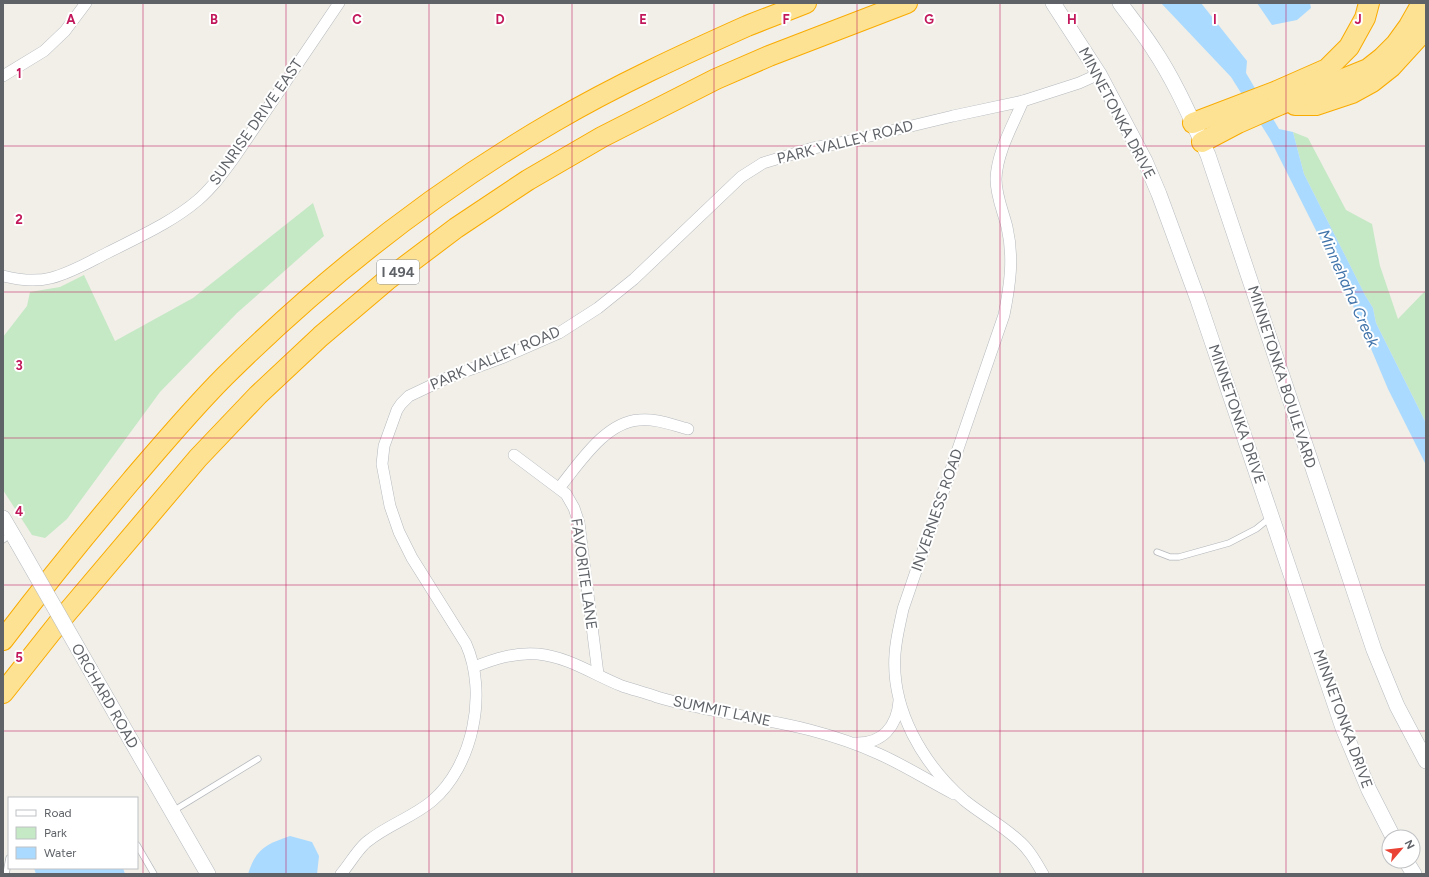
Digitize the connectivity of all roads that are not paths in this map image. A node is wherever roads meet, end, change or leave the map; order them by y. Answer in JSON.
{"nodes":[{"id":1,"x":86,"y":3,"type":"edge"},
{"id":2,"x":338,"y":3,"type":"edge"},
{"id":3,"x":806,"y":3,"type":"edge"},
{"id":4,"x":907,"y":3,"type":"edge"},
{"id":5,"x":1053,"y":3,"type":"edge"},
{"id":6,"x":1120,"y":3,"type":"edge"},
{"id":7,"x":1369,"y":3,"type":"edge"},
{"id":8,"x":1422,"y":3,"type":"edge"},
{"id":9,"x":1426,"y":27,"type":"edge"},
{"id":10,"x":1099,"y":74,"type":"junction"},
{"id":11,"x":3,"y":76,"type":"edge"},
{"id":12,"x":1023,"y":101,"type":"junction"},
{"id":13,"x":1279,"y":105,"type":"junction"},
{"id":14,"x":1193,"y":123,"type":"junction"},
{"id":15,"x":1202,"y":142,"type":"junction"},
{"id":16,"x":3,"y":276,"type":"edge"},
{"id":17,"x":688,"y":429,"type":"dead end"},
{"id":18,"x":514,"y":455,"type":"dead end"},
{"id":19,"x":559,"y":488,"type":"junction"},
{"id":20,"x":1272,"y":517,"type":"junction"},
{"id":21,"x":3,"y":518,"type":"edge"},
{"id":22,"x":11,"y":538,"type":"edge"},
{"id":23,"x":1158,"y":552,"type":"dead end"},
{"id":24,"x":3,"y":640,"type":"edge"},
{"id":25,"x":474,"y":668,"type":"junction"},
{"id":26,"x":598,"y":674,"type":"junction"},
{"id":27,"x":3,"y":693,"type":"edge"},
{"id":28,"x":899,"y":700,"type":"junction"},
{"id":29,"x":850,"y":742,"type":"junction"},
{"id":30,"x":258,"y":759,"type":"dead end"},
{"id":31,"x":1426,"y":761,"type":"edge"},
{"id":32,"x":965,"y":800,"type":"junction"},
{"id":33,"x":171,"y":812,"type":"junction"},
{"id":34,"x":1388,"y":829,"type":"edge"},
{"id":35,"x":138,"y":847,"type":"edge"},
{"id":36,"x":8,"y":863,"type":"edge"},
{"id":37,"x":6,"y":874,"type":"edge"},
{"id":38,"x":154,"y":874,"type":"edge"},
{"id":39,"x":208,"y":874,"type":"edge"},
{"id":40,"x":341,"y":874,"type":"edge"},
{"id":41,"x":1043,"y":874,"type":"edge"}],
"edges":[{"from":1,"to":11,"type":"street"},
{"from":2,"to":16,"type":"street","name":"SUNRISE DRIVE EAST"},
{"from":3,"to":24,"type":"highway","number":"I 494"},
{"from":4,"to":27,"type":"highway","number":"I 494"},
{"from":5,"to":10,"type":"street","name":"MINNETONKA DRIVE"},
{"from":6,"to":14,"type":"street","name":"MINNETONKA BOULEVARD"},
{"from":7,"to":14,"type":"highway"},
{"from":8,"to":13,"type":"highway"},
{"from":9,"to":13,"type":"highway"},
{"from":10,"to":12,"type":"street","name":"PARK VALLEY ROAD"},
{"from":10,"to":20,"type":"street","name":"MINNETONKA DRIVE"},
{"from":12,"to":25,"type":"street","name":"PARK VALLEY ROAD"},
{"from":12,"to":28,"type":"street","name":"INVERNESS ROAD"},
{"from":13,"to":15,"type":"highway"},
{"from":14,"to":15,"type":"street","name":"MINNETONKA BOULEVARD"},
{"from":15,"to":31,"type":"street","name":"MINNETONKA BOULEVARD"},
{"from":17,"to":19,"type":"street"},
{"from":18,"to":19,"type":"street","name":"FAVORITE LANE"},
{"from":19,"to":26,"type":"street","name":"FAVORITE LANE"},
{"from":20,"to":23,"type":"lane"},
{"from":20,"to":34,"type":"street","name":"MINNETONKA DRIVE"},
{"from":21,"to":22,"type":"street","name":"ORCHARD ROAD"},
{"from":22,"to":33,"type":"street","name":"ORCHARD ROAD","bridge":true},
{"from":25,"to":26,"type":"street","name":"SUMMIT LANE"},
{"from":25,"to":40,"type":"street","name":"PARK VALLEY ROAD"},
{"from":26,"to":29,"type":"street","name":"SUMMIT LANE"},
{"from":28,"to":29,"type":"street"},
{"from":28,"to":32,"type":"street","name":"INVERNESS ROAD"},
{"from":29,"to":32,"type":"street","name":"SUMMIT LANE"},
{"from":30,"to":33,"type":"lane"},
{"from":32,"to":41,"type":"street","name":"INVERNESS ROAD"},
{"from":33,"to":39,"type":"street","name":"ORCHARD ROAD"},
{"from":35,"to":38,"type":"lane"},
{"from":36,"to":37,"type":"lane"}]}
